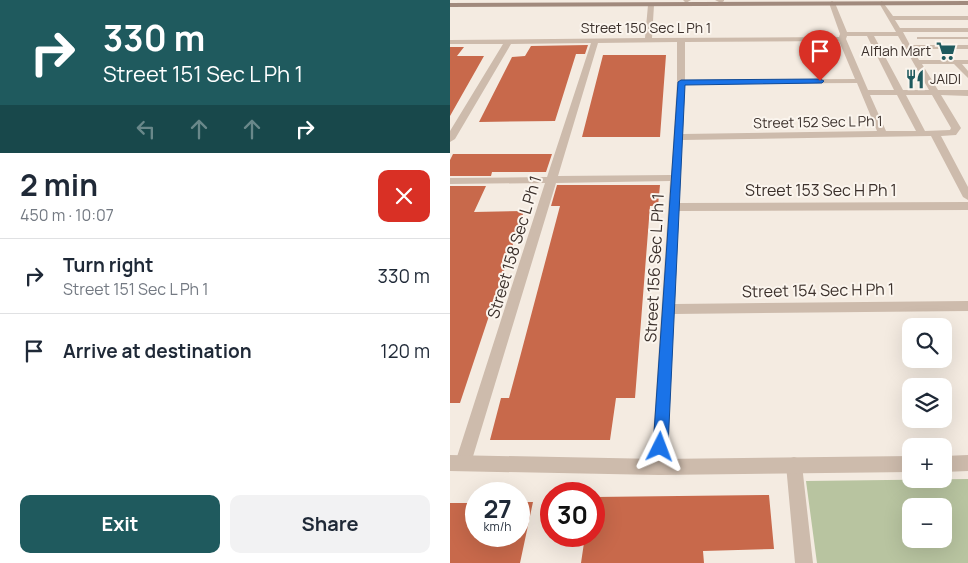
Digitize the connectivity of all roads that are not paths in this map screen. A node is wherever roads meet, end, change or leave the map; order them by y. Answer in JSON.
{"nodes":[{"id":1,"x":580,"y":0,"type":"edge"},
{"id":2,"x":687,"y":0,"type":"edge"},
{"id":3,"x":719,"y":0,"type":"edge"},
{"id":4,"x":918,"y":0,"type":"edge"},
{"id":5,"x":590,"y":3,"type":"edge"},
{"id":6,"x":832,"y":3,"type":"junction"},
{"id":7,"x":882,"y":3,"type":"junction"},
{"id":8,"x":968,"y":3,"type":"edge"},
{"id":9,"x":450,"y":5,"type":"edge"},
{"id":10,"x":651,"y":5,"type":"junction"},
{"id":11,"x":891,"y":18,"type":"junction"},
{"id":12,"x":968,"y":18,"type":"edge"},
{"id":13,"x":968,"y":30,"type":"edge"},
{"id":14,"x":900,"y":32,"type":"junction"},
{"id":15,"x":869,"y":34,"type":"junction"},
{"id":16,"x":843,"y":37,"type":"junction"},
{"id":17,"x":918,"y":38,"type":"dead end"},
{"id":18,"x":968,"y":38,"type":"edge"},
{"id":19,"x":595,"y":41,"type":"junction"},
{"id":20,"x":648,"y":41,"type":"junction"},
{"id":21,"x":681,"y":41,"type":"junction"},
{"id":22,"x":450,"y":42,"type":"edge"},
{"id":23,"x":508,"y":42,"type":"junction"},
{"id":24,"x":968,"y":46,"type":"edge"},
{"id":25,"x":909,"y":47,"type":"junction"},
{"id":26,"x":917,"y":62,"type":"junction"},
{"id":27,"x":957,"y":62,"type":"junction"},
{"id":28,"x":968,"y":62,"type":"edge"},
{"id":29,"x":968,"y":76,"type":"edge"},
{"id":30,"x":859,"y":81,"type":"junction"},
{"id":31,"x":681,"y":82,"type":"junction"},
{"id":32,"x":865,"y":92,"type":"junction"},
{"id":33,"x":900,"y":93,"type":"junction"},
{"id":34,"x":936,"y":93,"type":"junction"},
{"id":35,"x":968,"y":93,"type":"edge"},
{"id":36,"x":922,"y":134,"type":"junction"},
{"id":37,"x":935,"y":134,"type":"junction"},
{"id":38,"x":883,"y":135,"type":"junction"},
{"id":39,"x":678,"y":137,"type":"junction"},
{"id":40,"x":450,"y":139,"type":"edge"},
{"id":41,"x":674,"y":178,"type":"junction"},
{"id":42,"x":552,"y":180,"type":"junction"},
{"id":43,"x":450,"y":181,"type":"edge"},
{"id":44,"x":968,"y":197,"type":"edge"},
{"id":45,"x":968,"y":206,"type":"edge"},
{"id":46,"x":674,"y":207,"type":"junction"},
{"id":47,"x":968,"y":306,"type":"edge"},
{"id":48,"x":668,"y":309,"type":"junction"},
{"id":49,"x":456,"y":463,"type":"edge"},
{"id":50,"x":968,"y":463,"type":"edge"},
{"id":51,"x":902,"y":464,"type":"edge"},
{"id":52,"x":952,"y":464,"type":"edge"},
{"id":53,"x":794,"y":465,"type":"junction"},
{"id":54,"x":659,"y":467,"type":"junction"},
{"id":55,"x":804,"y":563,"type":"edge"}],
"edges":[{"from":1,"to":5,"type":"main road"},
{"from":2,"to":3,"type":"main road"},
{"from":2,"to":5,"type":"main road"},
{"from":3,"to":4,"type":"main road"},
{"from":5,"to":9,"type":"main road"},
{"from":5,"to":10,"type":"main road"},
{"from":6,"to":7,"type":"main road"},
{"from":6,"to":10,"type":"main road"},
{"from":6,"to":16,"type":"street"},
{"from":7,"to":8,"type":"main road"},
{"from":7,"to":11,"type":"street"},
{"from":10,"to":20,"type":"street"},
{"from":11,"to":12,"type":"street"},
{"from":11,"to":14,"type":"street"},
{"from":13,"to":14,"type":"street","name":"Street 150 Sec L Ph 1"},
{"from":14,"to":15,"type":"street","name":"Street 150 Sec L Ph 1"},
{"from":14,"to":25,"type":"street"},
{"from":15,"to":16,"type":"street","name":"Street 150 Sec L Ph 1"},
{"from":15,"to":33,"type":"street"},
{"from":16,"to":21,"type":"street","name":"Street 150 Sec L Ph 1"},
{"from":16,"to":30,"type":"street"},
{"from":17,"to":18,"type":"lane"},
{"from":19,"to":20,"type":"street","name":"Street 150 Sec L Ph 1"},
{"from":19,"to":23,"type":"street","name":"Street 150 Sec L Ph 1"},
{"from":19,"to":42,"type":"street","name":"Street 158 Sec L Ph 1"},
{"from":20,"to":21,"type":"street","name":"Street 150 Sec L Ph 1"},
{"from":21,"to":31,"type":"street","name":"Street 156 Sec L Ph 1"},
{"from":22,"to":23,"type":"street","name":"Street 150 Sec L Ph 1"},
{"from":23,"to":40,"type":"street"},
{"from":24,"to":25,"type":"street"},
{"from":25,"to":26,"type":"street"},
{"from":26,"to":27,"type":"street"},
{"from":26,"to":34,"type":"street"},
{"from":27,"to":28,"type":"street"},
{"from":27,"to":29,"type":"street"},
{"from":30,"to":31,"type":"street"},
{"from":30,"to":32,"type":"street"},
{"from":31,"to":39,"type":"street","name":"Street 156 Sec L Ph 1"},
{"from":32,"to":33,"type":"street"},
{"from":32,"to":38,"type":"street"},
{"from":33,"to":34,"type":"street"},
{"from":33,"to":36,"type":"street"},
{"from":34,"to":35,"type":"street"},
{"from":34,"to":37,"type":"street","name":"Street 152 Sec L Ph 1"},
{"from":36,"to":37,"type":"street","name":"Street 152 Sec L Ph 1"},
{"from":36,"to":38,"type":"street","name":"Street 152 Sec L Ph 1"},
{"from":37,"to":44,"type":"street"},
{"from":38,"to":39,"type":"street","name":"Street 152 Sec L Ph 1"},
{"from":39,"to":41,"type":"street","name":"Street 156 Sec L Ph 1"},
{"from":41,"to":42,"type":"street"},
{"from":41,"to":46,"type":"street","name":"Street 156 Sec L Ph 1"},
{"from":42,"to":43,"type":"street"},
{"from":42,"to":49,"type":"street","name":"Street 158 Sec L Ph 1"},
{"from":45,"to":46,"type":"street","name":"Street 153 Sec H Ph 1"},
{"from":46,"to":48,"type":"street","name":"Street 156 Sec L Ph 1"},
{"from":47,"to":48,"type":"street","name":"Street 154 Sec H Ph 1"},
{"from":48,"to":54,"type":"street","name":"Street 156 Sec L Ph 1"},
{"from":49,"to":54,"type":"street"},
{"from":50,"to":52,"type":"street"},
{"from":51,"to":53,"type":"street"},
{"from":53,"to":54,"type":"street"},
{"from":53,"to":55,"type":"street"}]}
